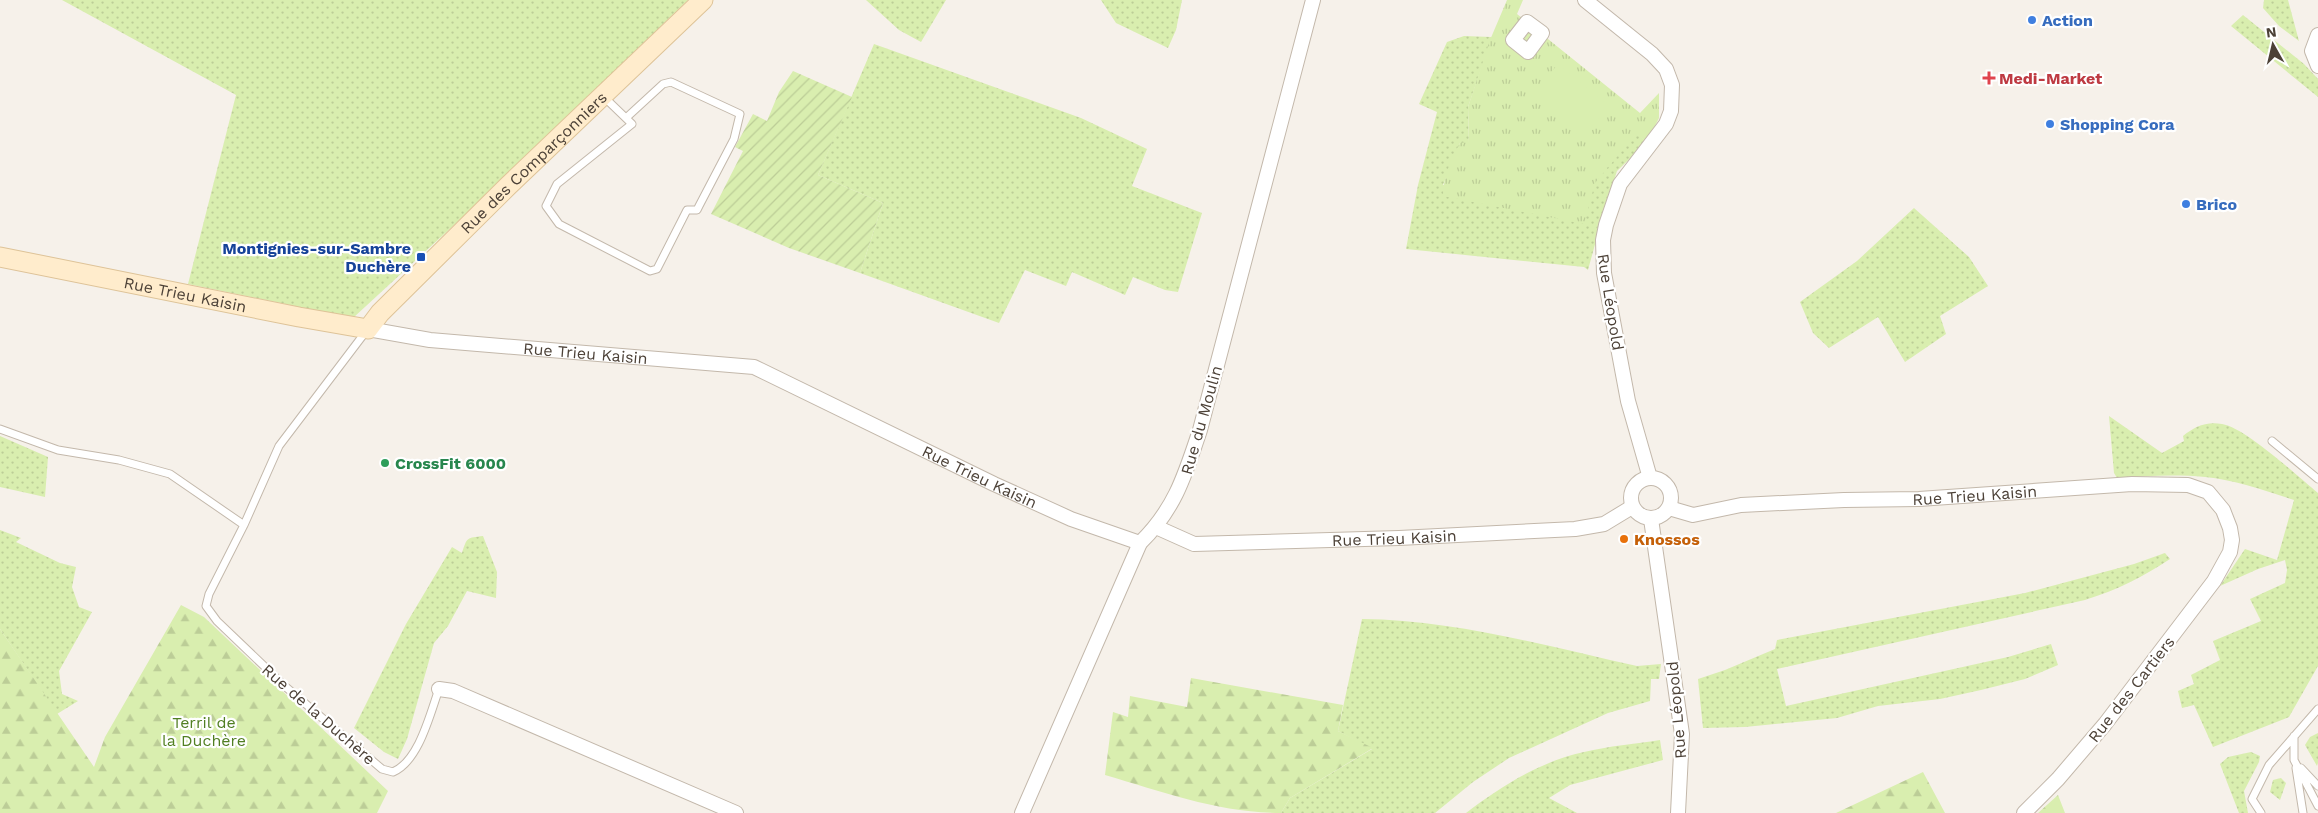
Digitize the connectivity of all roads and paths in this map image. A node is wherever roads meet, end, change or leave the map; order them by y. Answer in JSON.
{"nodes":[{"id":1,"x":703,"y":0,"type":"edge"},
{"id":2,"x":1313,"y":0,"type":"edge"},
{"id":3,"x":1585,"y":0,"type":"edge"},
{"id":4,"x":2318,"y":35,"type":"edge"},
{"id":5,"x":2318,"y":66,"type":"edge"},
{"id":6,"x":603,"y":95,"type":"junction"},
{"id":7,"x":626,"y":118,"type":"junction"},
{"id":8,"x":0,"y":257,"type":"edge"},
{"id":9,"x":368,"y":329,"type":"junction"},
{"id":10,"x":0,"y":429,"type":"edge"},
{"id":11,"x":2272,"y":441,"type":"dead end"},
{"id":12,"x":1650,"y":478,"type":"junction"},
{"id":13,"x":2318,"y":479,"type":"edge"},
{"id":14,"x":1632,"y":507,"type":"junction"},
{"id":15,"x":1669,"y":508,"type":"junction"},
{"id":16,"x":1651,"y":519,"type":"junction"},
{"id":17,"x":244,"y":525,"type":"junction"},
{"id":18,"x":1156,"y":527,"type":"junction"},
{"id":19,"x":1140,"y":543,"type":"junction"},
{"id":20,"x":2228,"y":557,"type":"joint"},
{"id":21,"x":439,"y":689,"type":"joint"},
{"id":22,"x":2318,"y":709,"type":"edge"},
{"id":23,"x":2294,"y":736,"type":"junction"},
{"id":24,"x":2294,"y":760,"type":"junction"},
{"id":25,"x":2318,"y":786,"type":"edge"},
{"id":26,"x":2318,"y":806,"type":"edge"},
{"id":27,"x":736,"y":813,"type":"edge"},
{"id":28,"x":1022,"y":813,"type":"edge"},
{"id":29,"x":1678,"y":813,"type":"edge"},
{"id":30,"x":2024,"y":813,"type":"edge"},
{"id":31,"x":2261,"y":813,"type":"edge"},
{"id":32,"x":2303,"y":813,"type":"edge"}],
"edges":[{"from":1,"to":6,"type":"street","name":"Rue des Comparçonniers"},
{"from":2,"to":18,"type":"street","name":"Rue du Moulin"},
{"from":3,"to":12,"type":"street","name":"Rue Léopold"},
{"from":4,"to":5,"type":"street"},
{"from":6,"to":7,"type":"lane"},
{"from":6,"to":9,"type":"street","name":"Rue des Comparçonniers"},
{"from":7,"to":7,"type":"lane"},
{"from":8,"to":9,"type":"street","name":"Rue Trieu Kaisin"},
{"from":9,"to":17,"type":"lane","name":"Rue de la Duchère"},
{"from":9,"to":19,"type":"street","name":"Rue Trieu Kaisin"},
{"from":10,"to":17,"type":"lane"},
{"from":11,"to":13,"type":"lane"},
{"from":12,"to":14,"type":"street"},
{"from":12,"to":15,"type":"street"},
{"from":14,"to":16,"type":"street"},
{"from":14,"to":18,"type":"street","name":"Rue Trieu Kaisin"},
{"from":15,"to":16,"type":"street"},
{"from":15,"to":20,"type":"street","name":"Rue Trieu Kaisin"},
{"from":16,"to":29,"type":"street","name":"Rue Léopold"},
{"from":17,"to":21,"type":"lane","name":"Rue de la Duchère"},
{"from":18,"to":19,"type":"street","name":"Rue du Moulin"},
{"from":19,"to":28,"type":"street","name":"Rue du Moulin"},
{"from":20,"to":30,"type":"street","name":"Rue des Cartiers"},
{"from":21,"to":27,"type":"street","name":"Rue de la Duchère"},
{"from":22,"to":23,"type":"lane"},
{"from":23,"to":24,"type":"lane"},
{"from":23,"to":31,"type":"lane"},
{"from":24,"to":25,"type":"lane"},
{"from":24,"to":26,"type":"lane"},
{"from":24,"to":32,"type":"lane"}]}
